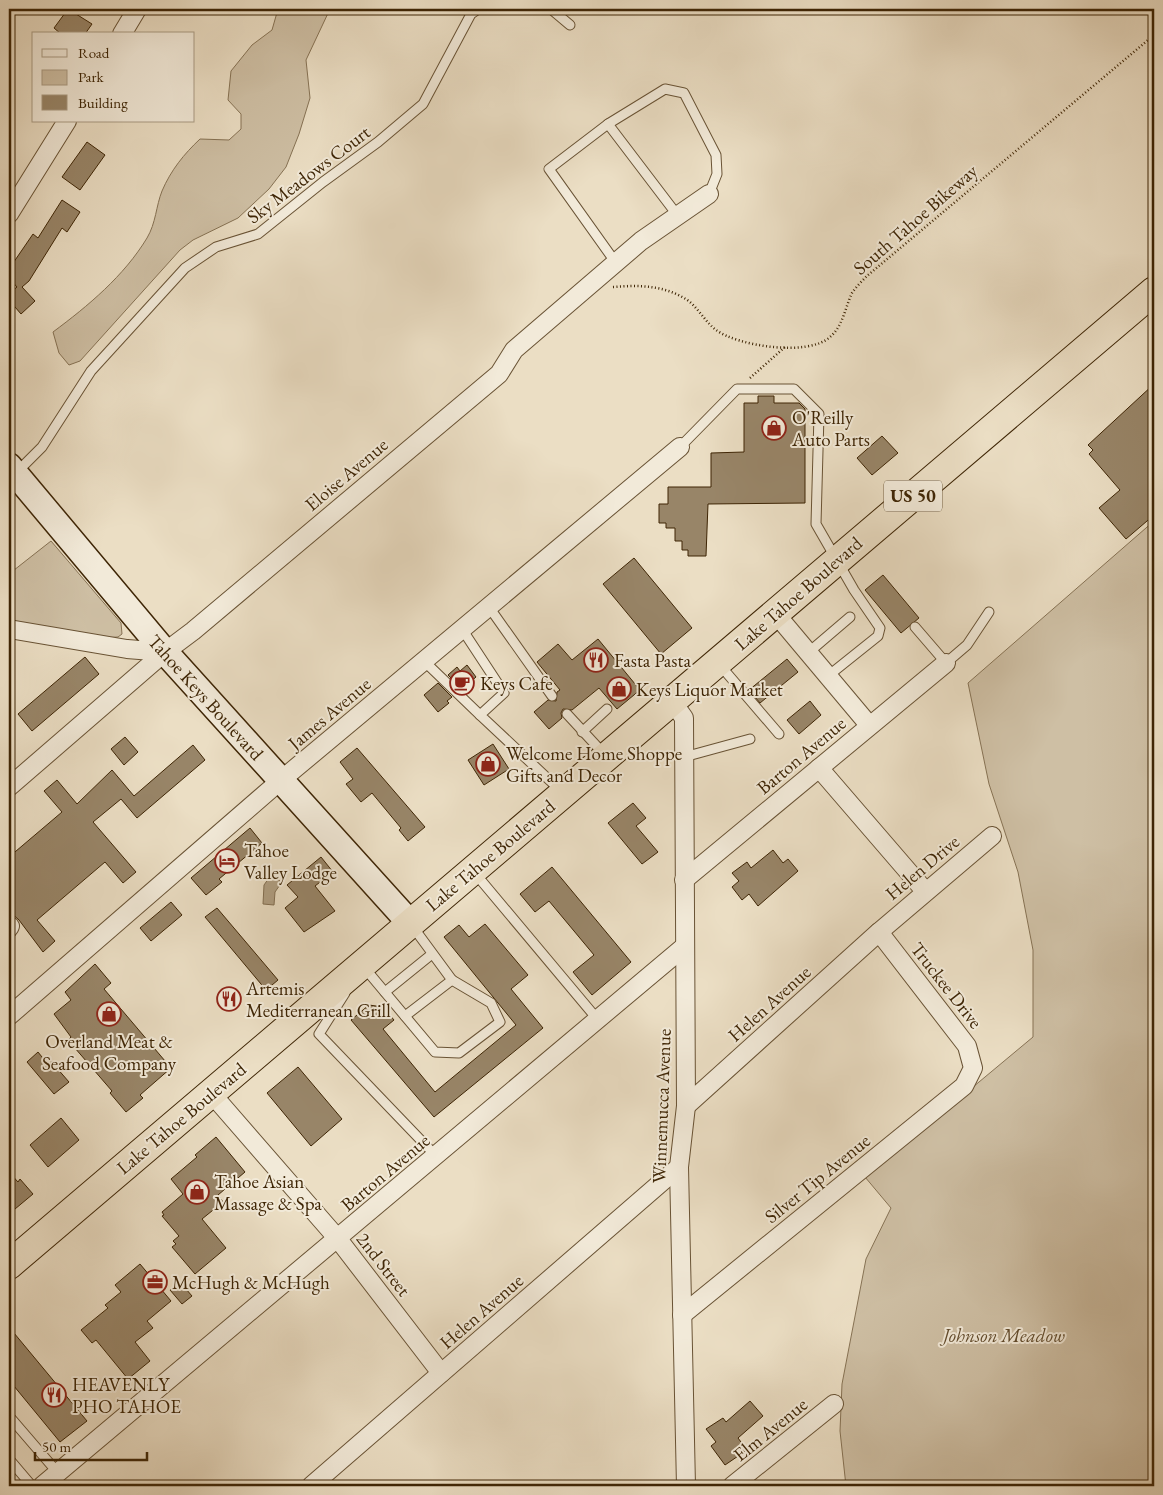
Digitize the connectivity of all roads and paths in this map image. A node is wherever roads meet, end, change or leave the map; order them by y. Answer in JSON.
{"nodes":[{"id":1,"x":137,"y":9,"type":"edge"},
{"id":2,"x":478,"y":9,"type":"edge"},
{"id":3,"x":551,"y":9,"type":"edge"},
{"id":4,"x":570,"y":25,"type":"dead end"},
{"id":5,"x":123,"y":32,"type":"edge"},
{"id":6,"x":1154,"y":35,"type":"edge"},
{"id":7,"x":66,"y":122,"type":"edge"},
{"id":8,"x":608,"y":124,"type":"junction"},
{"id":9,"x":709,"y":194,"type":"joint"},
{"id":10,"x":9,"y":214,"type":"edge"},
{"id":11,"x":678,"y":216,"type":"junction"},
{"id":12,"x":616,"y":262,"type":"junction"},
{"id":13,"x":608,"y":288,"type":"dead end"},
{"id":14,"x":1154,"y":291,"type":"edge"},
{"id":15,"x":785,"y":347,"type":"junction"},
{"id":16,"x":737,"y":389,"type":"junction"},
{"id":17,"x":680,"y":447,"type":"joint"},
{"id":18,"x":12,"y":470,"type":"edge"},
{"id":19,"x":837,"y":560,"type":"junction"},
{"id":20,"x":489,"y":607,"type":"junction"},
{"id":21,"x":989,"y":612,"type":"dead end"},
{"id":22,"x":775,"y":613,"type":"junction"},
{"id":23,"x":850,"y":617,"type":"dead end"},
{"id":24,"x":915,"y":627,"type":"dead end"},
{"id":25,"x":9,"y":629,"type":"edge"},
{"id":26,"x":462,"y":629,"type":"junction"},
{"id":27,"x":165,"y":652,"type":"junction"},
{"id":28,"x":809,"y":652,"type":"junction"},
{"id":29,"x":424,"y":661,"type":"junction"},
{"id":30,"x":717,"y":662,"type":"junction"},
{"id":31,"x":946,"y":663,"type":"junction"},
{"id":32,"x":828,"y":676,"type":"junction"},
{"id":33,"x":552,"y":696,"type":"dead end"},
{"id":34,"x":672,"y":701,"type":"junction"},
{"id":35,"x":607,"y":709,"type":"dead end"},
{"id":36,"x":567,"y":714,"type":"dead end"},
{"id":37,"x":480,"y":715,"type":"junction"},
{"id":38,"x":869,"y":725,"type":"junction"},
{"id":39,"x":582,"y":732,"type":"junction"},
{"id":40,"x":779,"y":734,"type":"dead end"},
{"id":41,"x":750,"y":739,"type":"dead end"},
{"id":42,"x":606,"y":756,"type":"junction"},
{"id":43,"x":684,"y":757,"type":"junction"},
{"id":44,"x":819,"y":768,"type":"junction"},
{"id":45,"x":280,"y":780,"type":"junction"},
{"id":46,"x":9,"y":787,"type":"edge"},
{"id":47,"x":563,"y":793,"type":"junction"},
{"id":48,"x":992,"y":836,"type":"dead end"},
{"id":49,"x":472,"y":870,"type":"junction"},
{"id":50,"x":684,"y":880,"type":"junction"},
{"id":51,"x":925,"y":892,"type":"junction"},
{"id":52,"x":410,"y":923,"type":"junction"},
{"id":53,"x":879,"y":932,"type":"junction"},
{"id":54,"x":685,"y":946,"type":"junction"},
{"id":55,"x":432,"y":954,"type":"junction"},
{"id":56,"x":362,"y":964,"type":"junction"},
{"id":57,"x":452,"y":980,"type":"junction"},
{"id":58,"x":386,"y":992,"type":"junction"},
{"id":59,"x":9,"y":1016,"type":"edge"},
{"id":60,"x":405,"y":1016,"type":"junction"},
{"id":61,"x":598,"y":1020,"type":"junction"},
{"id":62,"x":972,"y":1068,"type":"joint"},
{"id":63,"x":210,"y":1093,"type":"junction"},
{"id":64,"x":686,"y":1106,"type":"junction"},
{"id":65,"x":436,"y":1156,"type":"junction"},
{"id":66,"x":680,"y":1167,"type":"junction"},
{"id":67,"x":338,"y":1240,"type":"junction"},
{"id":68,"x":9,"y":1265,"type":"edge"},
{"id":69,"x":682,"y":1315,"type":"junction"},
{"id":70,"x":441,"y":1373,"type":"junction"},
{"id":71,"x":834,"y":1404,"type":"dead end"},
{"id":72,"x":9,"y":1416,"type":"edge"},
{"id":73,"x":9,"y":1459,"type":"edge"},
{"id":74,"x":58,"y":1473,"type":"junction"},
{"id":75,"x":32,"y":1486,"type":"edge"},
{"id":76,"x":42,"y":1486,"type":"edge"},
{"id":77,"x":311,"y":1486,"type":"edge"},
{"id":78,"x":686,"y":1486,"type":"edge"},
{"id":79,"x":732,"y":1486,"type":"edge"}],
"edges":[{"from":1,"to":5,"type":"street"},
{"from":2,"to":18,"type":"lane","name":"Sky Meadows Court"},
{"from":3,"to":4,"type":"lane"},
{"from":6,"to":15,"type":"path","name":"South Tahoe Bikeway"},
{"from":7,"to":10,"type":"street"},
{"from":8,"to":9,"type":"lane"},
{"from":8,"to":11,"type":"lane"},
{"from":8,"to":12,"type":"lane"},
{"from":9,"to":11,"type":"street","name":"Eloise Avenue"},
{"from":11,"to":12,"type":"street","name":"Eloise Avenue"},
{"from":12,"to":27,"type":"street","name":"Eloise Avenue"},
{"from":13,"to":15,"type":"path","name":"South Tahoe Bikeway"},
{"from":14,"to":19,"type":"highway","name":"Lake Tahoe Boulevard","number":"US 50"},
{"from":15,"to":16,"type":"path"},
{"from":16,"to":17,"type":"lane"},
{"from":16,"to":19,"type":"lane"},
{"from":17,"to":20,"type":"street","name":"James Avenue"},
{"from":18,"to":27,"type":"street","name":"Tahoe Keys Boulevard"},
{"from":19,"to":22,"type":"highway","name":"Lake Tahoe Boulevard","number":"US 50"},
{"from":19,"to":32,"type":"lane"},
{"from":20,"to":26,"type":"street","name":"James Avenue"},
{"from":20,"to":33,"type":"lane"},
{"from":21,"to":31,"type":"lane"},
{"from":22,"to":28,"type":"street"},
{"from":22,"to":30,"type":"highway","name":"Lake Tahoe Boulevard","number":"US 50"},
{"from":23,"to":28,"type":"lane"},
{"from":24,"to":31,"type":"lane"},
{"from":25,"to":27,"type":"street"},
{"from":26,"to":29,"type":"street","name":"James Avenue"},
{"from":26,"to":37,"type":"lane"},
{"from":27,"to":45,"type":"street","name":"Tahoe Keys Boulevard"},
{"from":27,"to":46,"type":"street","name":"Eloise Avenue"},
{"from":28,"to":32,"type":"street"},
{"from":29,"to":37,"type":"lane"},
{"from":29,"to":45,"type":"street","name":"James Avenue"},
{"from":30,"to":34,"type":"highway","name":"Lake Tahoe Boulevard","number":"US 50"},
{"from":30,"to":40,"type":"lane"},
{"from":31,"to":38,"type":"street","name":"Barton Avenue"},
{"from":32,"to":38,"type":"street"},
{"from":34,"to":42,"type":"highway","name":"Lake Tahoe Boulevard","number":"US 50"},
{"from":34,"to":43,"type":"street","name":"Winnemucca Avenue"},
{"from":35,"to":39,"type":"lane"},
{"from":36,"to":39,"type":"lane"},
{"from":37,"to":47,"type":"lane"},
{"from":38,"to":44,"type":"street","name":"Barton Avenue"},
{"from":39,"to":42,"type":"lane"},
{"from":41,"to":43,"type":"lane"},
{"from":42,"to":47,"type":"highway","name":"Lake Tahoe Boulevard","number":"US 50"},
{"from":43,"to":50,"type":"street","name":"Winnemucca Avenue"},
{"from":44,"to":50,"type":"street","name":"Barton Avenue"},
{"from":44,"to":51,"type":"street"},
{"from":45,"to":52,"type":"street","name":"Tahoe Keys Boulevard"},
{"from":45,"to":59,"type":"street","name":"James Avenue"},
{"from":47,"to":49,"type":"highway","name":"Lake Tahoe Boulevard","number":"US 50"},
{"from":48,"to":51,"type":"street","name":"Helen Drive"},
{"from":49,"to":52,"type":"highway","name":"Lake Tahoe Boulevard","number":"US 50"},
{"from":49,"to":61,"type":"lane"},
{"from":50,"to":54,"type":"street","name":"Winnemucca Avenue"},
{"from":51,"to":53,"type":"street","name":"Helen Drive"},
{"from":52,"to":55,"type":"lane"},
{"from":52,"to":56,"type":"highway","name":"Lake Tahoe Boulevard","number":"US 50"},
{"from":53,"to":62,"type":"street","name":"Truckee Drive"},
{"from":53,"to":64,"type":"street","name":"Helen Avenue"},
{"from":54,"to":61,"type":"street","name":"Barton Avenue"},
{"from":54,"to":64,"type":"street","name":"Winnemucca Avenue"},
{"from":55,"to":57,"type":"lane"},
{"from":55,"to":58,"type":"lane"},
{"from":56,"to":58,"type":"lane"},
{"from":56,"to":63,"type":"highway","name":"Lake Tahoe Boulevard","number":"US 50"},
{"from":56,"to":65,"type":"lane"},
{"from":57,"to":60,"type":"lane"},
{"from":57,"to":60,"type":"lane"},
{"from":58,"to":60,"type":"lane"},
{"from":61,"to":65,"type":"street","name":"Barton Avenue"},
{"from":62,"to":69,"type":"street","name":"Silver Tip Avenue"},
{"from":63,"to":67,"type":"street","name":"2nd Street"},
{"from":63,"to":68,"type":"highway","name":"Lake Tahoe Boulevard","number":"US 50"},
{"from":64,"to":66,"type":"street","name":"Winnemucca Avenue"},
{"from":65,"to":67,"type":"street","name":"Barton Avenue"},
{"from":66,"to":69,"type":"street","name":"Winnemucca Avenue"},
{"from":66,"to":70,"type":"street","name":"Helen Avenue"},
{"from":67,"to":70,"type":"street","name":"2nd Street"},
{"from":67,"to":74,"type":"street","name":"Barton Avenue"},
{"from":69,"to":78,"type":"street","name":"Winnemucca Avenue"},
{"from":70,"to":77,"type":"street","name":"Helen Avenue"},
{"from":71,"to":79,"type":"street","name":"Elm Avenue"},
{"from":72,"to":74,"type":"lane"},
{"from":73,"to":75,"type":"lane"},
{"from":74,"to":76,"type":"street","name":"Barton Avenue"}]}
